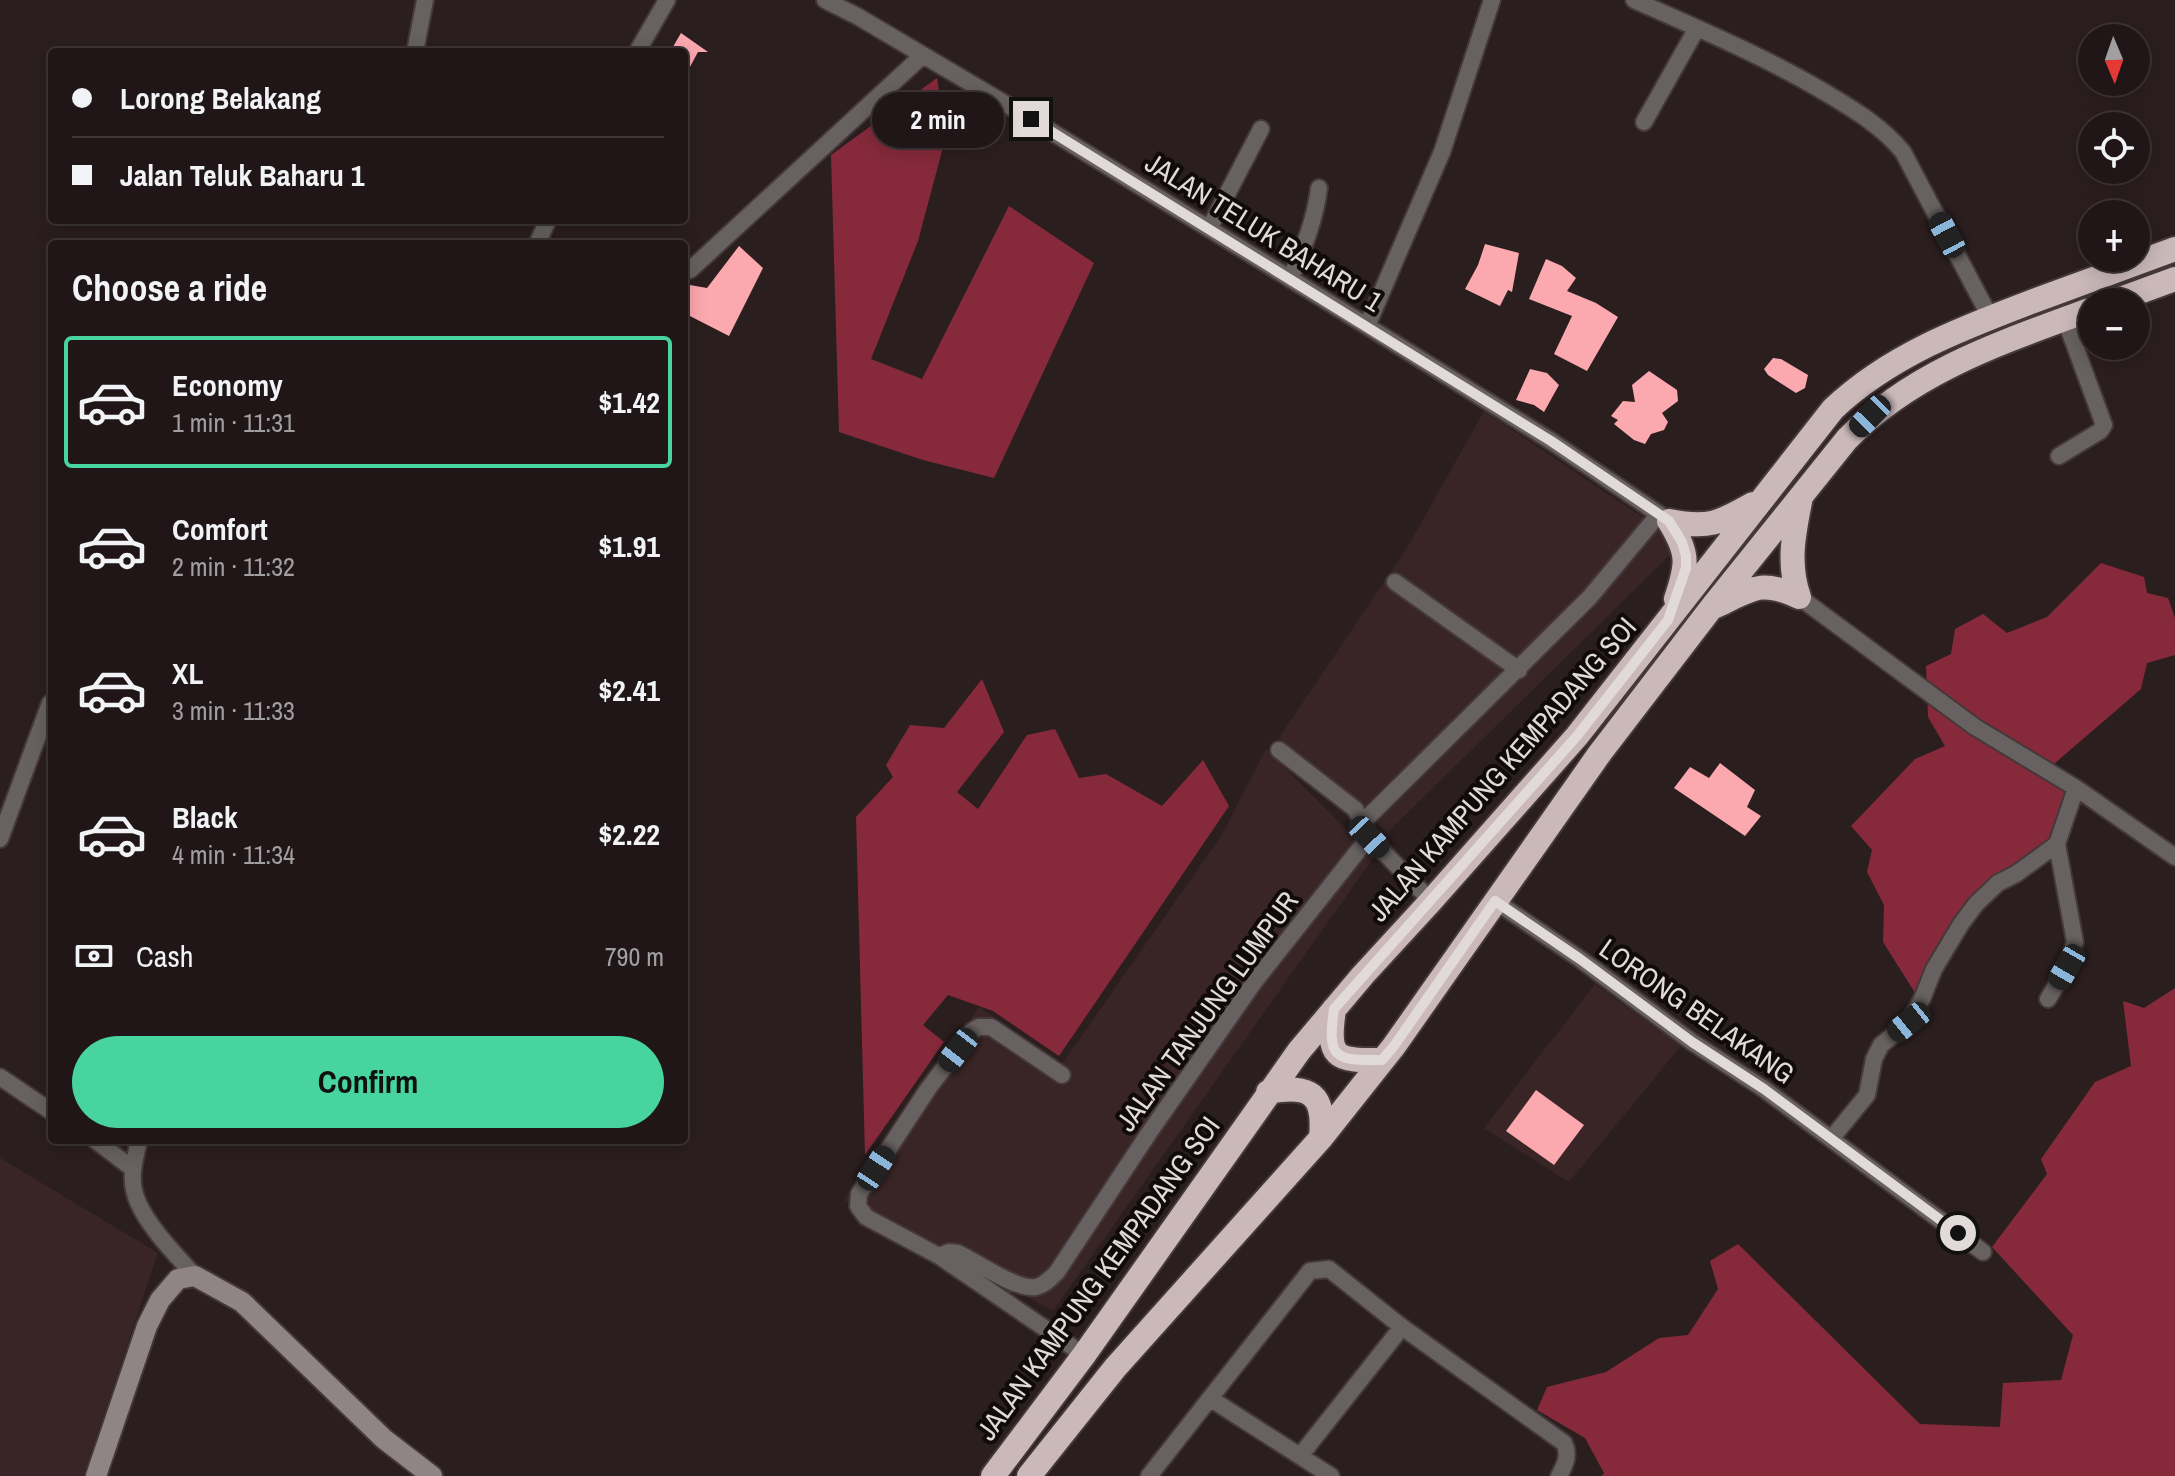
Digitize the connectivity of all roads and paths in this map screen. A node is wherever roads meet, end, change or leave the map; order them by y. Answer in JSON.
{"nodes":[{"id":1,"x":425,"y":0,"type":"edge"},
{"id":2,"x":667,"y":0,"type":"edge"},
{"id":3,"x":825,"y":0,"type":"edge"},
{"id":4,"x":1492,"y":0,"type":"edge"},
{"id":5,"x":1634,"y":0,"type":"edge"},
{"id":6,"x":1697,"y":28,"type":"junction"},
{"id":7,"x":416,"y":48,"type":"edge"},
{"id":8,"x":639,"y":48,"type":"edge"},
{"id":9,"x":922,"y":56,"type":"junction"},
{"id":10,"x":1644,"y":122,"type":"dead end"},
{"id":11,"x":1261,"y":129,"type":"dead end"},
{"id":12,"x":1319,"y":188,"type":"dead end"},
{"id":13,"x":1209,"y":229,"type":"junction"},
{"id":14,"x":2175,"y":249,"type":"edge"},
{"id":15,"x":690,"y":270,"type":"dead end"},
{"id":16,"x":1290,"y":279,"type":"junction"},
{"id":17,"x":2175,"y":279,"type":"edge"},
{"id":18,"x":2150,"y":288,"type":"edge"},
{"id":19,"x":2078,"y":314,"type":"edge"},
{"id":20,"x":1990,"y":317,"type":"junction"},
{"id":21,"x":2065,"y":319,"type":"junction"},
{"id":22,"x":1367,"y":326,"type":"junction"},
{"id":23,"x":2059,"y":456,"type":"dead end"},
{"id":24,"x":1801,"y":495,"type":"junction"},
{"id":25,"x":1761,"y":499,"type":"junction"},
{"id":26,"x":1664,"y":518,"type":"junction"},
{"id":27,"x":1395,"y":582,"type":"dead end"},
{"id":28,"x":1799,"y":597,"type":"junction"},
{"id":29,"x":1712,"y":607,"type":"junction"},
{"id":30,"x":1668,"y":620,"type":"junction"},
{"id":31,"x":1519,"y":670,"type":"junction"},
{"id":32,"x":48,"y":709,"type":"edge"},
{"id":33,"x":1279,"y":750,"type":"dead end"},
{"id":34,"x":2076,"y":788,"type":"junction"},
{"id":35,"x":1366,"y":830,"type":"junction"},
{"id":36,"x":0,"y":839,"type":"edge"},
{"id":37,"x":2057,"y":844,"type":"junction"},
{"id":38,"x":2175,"y":857,"type":"edge"},
{"id":39,"x":1431,"y":901,"type":"junction"},
{"id":40,"x":1495,"y":901,"type":"junction"},
{"id":41,"x":2048,"y":999,"type":"dead end"},
{"id":42,"x":1334,"y":1009,"type":"junction"},
{"id":43,"x":1382,"y":1060,"type":"junction"},
{"id":44,"x":1062,"y":1075,"type":"dead end"},
{"id":45,"x":0,"y":1077,"type":"edge"},
{"id":46,"x":1268,"y":1092,"type":"junction"},
{"id":47,"x":48,"y":1109,"type":"edge"},
{"id":48,"x":1321,"y":1138,"type":"junction"},
{"id":49,"x":1831,"y":1139,"type":"junction"},
{"id":50,"x":100,"y":1144,"type":"edge"},
{"id":51,"x":138,"y":1144,"type":"edge"},
{"id":52,"x":133,"y":1169,"type":"junction"},
{"id":53,"x":1983,"y":1252,"type":"dead end"},
{"id":54,"x":939,"y":1256,"type":"junction"},
{"id":55,"x":195,"y":1276,"type":"junction"},
{"id":56,"x":1402,"y":1327,"type":"junction"},
{"id":57,"x":1084,"y":1355,"type":"junction"},
{"id":58,"x":1211,"y":1399,"type":"junction"},
{"id":59,"x":1300,"y":1456,"type":"junction"},
{"id":60,"x":96,"y":1476,"type":"edge"},
{"id":61,"x":432,"y":1476,"type":"edge"},
{"id":62,"x":993,"y":1476,"type":"edge"},
{"id":63,"x":1029,"y":1476,"type":"edge"},
{"id":64,"x":1149,"y":1476,"type":"edge"},
{"id":65,"x":1331,"y":1476,"type":"edge"},
{"id":66,"x":1559,"y":1476,"type":"edge"}],
"edges":[{"from":1,"to":7,"type":"street"},
{"from":2,"to":8,"type":"street"},
{"from":3,"to":9,"type":"street","name":"JALAN TELUK BAHARU 1"},
{"from":4,"to":22,"type":"street"},
{"from":5,"to":6,"type":"street"},
{"from":6,"to":10,"type":"street"},
{"from":6,"to":20,"type":"street"},
{"from":9,"to":13,"type":"street","name":"JALAN TELUK BAHARU 1"},
{"from":9,"to":15,"type":"street"},
{"from":11,"to":13,"type":"street"},
{"from":12,"to":16,"type":"street"},
{"from":13,"to":16,"type":"street","name":"JALAN TELUK BAHARU 1"},
{"from":14,"to":20,"type":"highway","name":"JALAN KAMPUNG KEMPADANG SOI"},
{"from":16,"to":22,"type":"street","name":"JALAN TELUK BAHARU 1"},
{"from":17,"to":18,"type":"highway"},
{"from":19,"to":21,"type":"highway","name":"JALAN KAMPUNG KEMPADANG SOI"},
{"from":20,"to":25,"type":"highway","name":"JALAN KAMPUNG KEMPADANG SOI"},
{"from":21,"to":23,"type":"street"},
{"from":21,"to":24,"type":"highway","name":"JALAN KAMPUNG KEMPADANG SOI"},
{"from":22,"to":26,"type":"street","name":"JALAN TELUK BAHARU 1"},
{"from":24,"to":28,"type":"highway"},
{"from":24,"to":29,"type":"highway","name":"JALAN KAMPUNG KEMPADANG SOI"},
{"from":25,"to":26,"type":"highway"},
{"from":25,"to":30,"type":"highway","name":"JALAN KAMPUNG KEMPADANG SOI"},
{"from":26,"to":30,"type":"highway"},
{"from":26,"to":31,"type":"street","name":"JALAN TANJUNG LUMPUR"},
{"from":27,"to":31,"type":"street"},
{"from":28,"to":29,"type":"highway"},
{"from":28,"to":34,"type":"street"},
{"from":29,"to":40,"type":"highway","name":"JALAN KAMPUNG KEMPADANG SOI"},
{"from":30,"to":39,"type":"highway","name":"JALAN KAMPUNG KEMPADANG SOI"},
{"from":31,"to":35,"type":"street","name":"JALAN TANJUNG LUMPUR"},
{"from":32,"to":36,"type":"street"},
{"from":33,"to":35,"type":"street"},
{"from":34,"to":37,"type":"street"},
{"from":34,"to":38,"type":"street"},
{"from":35,"to":39,"type":"street"},
{"from":35,"to":54,"type":"street","name":"JALAN TANJUNG LUMPUR"},
{"from":37,"to":41,"type":"street"},
{"from":37,"to":49,"type":"street"},
{"from":39,"to":42,"type":"highway","name":"JALAN KAMPUNG KEMPADANG SOI"},
{"from":40,"to":43,"type":"highway","name":"JALAN KAMPUNG KEMPADANG SOI"},
{"from":40,"to":49,"type":"street","name":"LORONG BELAKANG"},
{"from":42,"to":43,"type":"highway"},
{"from":42,"to":46,"type":"highway","name":"JALAN KAMPUNG KEMPADANG SOI"},
{"from":43,"to":48,"type":"highway","name":"JALAN KAMPUNG KEMPADANG SOI"},
{"from":44,"to":54,"type":"street"},
{"from":45,"to":47,"type":"street"},
{"from":46,"to":48,"type":"highway"},
{"from":46,"to":57,"type":"highway","name":"JALAN KAMPUNG KEMPADANG SOI"},
{"from":48,"to":63,"type":"highway","name":"JALAN KAMPUNG KEMPADANG SOI"},
{"from":49,"to":53,"type":"street","name":"LORONG BELAKANG"},
{"from":50,"to":52,"type":"street"},
{"from":51,"to":52,"type":"street"},
{"from":52,"to":55,"type":"street"},
{"from":54,"to":57,"type":"street"},
{"from":55,"to":60,"type":"street"},
{"from":55,"to":61,"type":"street"},
{"from":56,"to":58,"type":"street"},
{"from":56,"to":59,"type":"street"},
{"from":56,"to":66,"type":"street"},
{"from":57,"to":62,"type":"highway","name":"JALAN KAMPUNG KEMPADANG SOI"},
{"from":58,"to":59,"type":"street"},
{"from":58,"to":64,"type":"street"},
{"from":59,"to":65,"type":"street"}]}
